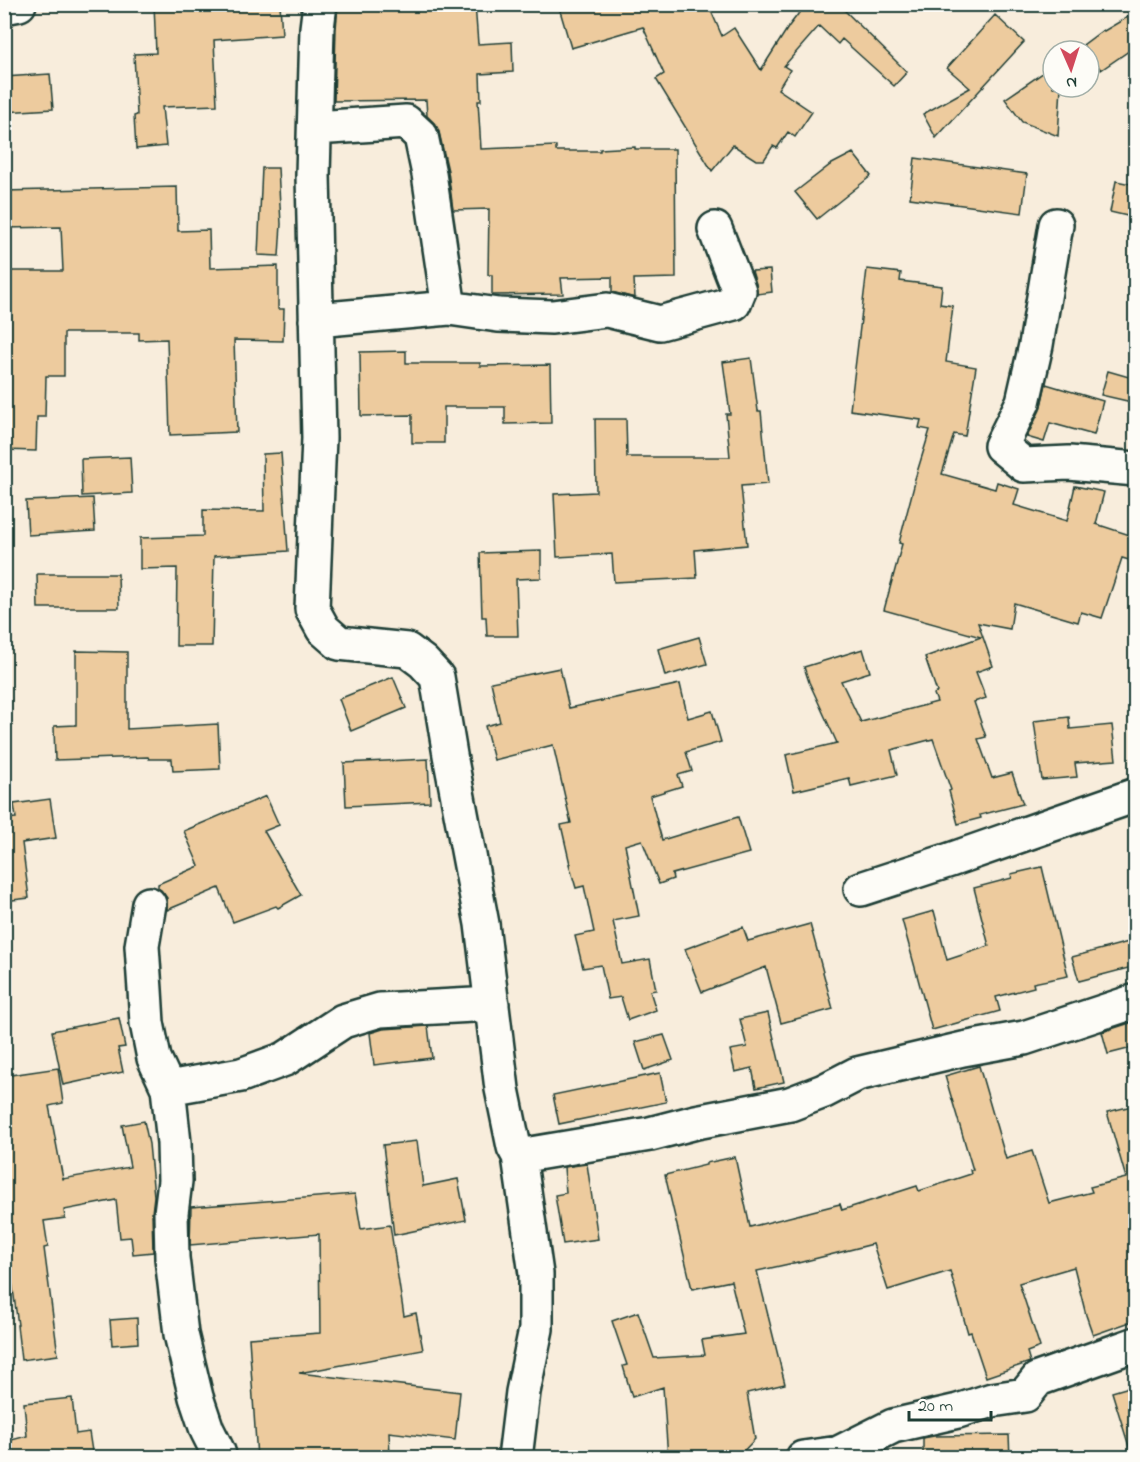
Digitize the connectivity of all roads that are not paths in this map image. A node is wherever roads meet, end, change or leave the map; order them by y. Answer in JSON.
{"nodes":[{"id":1,"x":19,"y":4,"type":"edge"},
{"id":2,"x":320,"y":4,"type":"edge"},
{"id":3,"x":4,"y":8,"type":"edge"},
{"id":4,"x":315,"y":128,"type":"junction"},
{"id":5,"x":1056,"y":225,"type":"dead end"},
{"id":6,"x":715,"y":229,"type":"dead end"},
{"id":7,"x":449,"y":308,"type":"junction"},
{"id":8,"x":316,"y":320,"type":"junction"},
{"id":9,"x":1136,"y":469,"type":"edge"},
{"id":10,"x":1136,"y":795,"type":"edge"},
{"id":11,"x":861,"y":889,"type":"dead end"},
{"id":12,"x":149,"y":904,"type":"dead end"},
{"id":13,"x":1136,"y":1001,"type":"edge"},
{"id":14,"x":492,"y":1004,"type":"junction"},
{"id":15,"x":168,"y":1088,"type":"junction"},
{"id":16,"x":519,"y":1156,"type":"junction"},
{"id":17,"x":1136,"y":1344,"type":"edge"},
{"id":18,"x":219,"y":1458,"type":"edge"},
{"id":19,"x":515,"y":1458,"type":"edge"},
{"id":20,"x":803,"y":1458,"type":"edge"}],
"edges":[{"from":1,"to":3,"type":"street"},
{"from":2,"to":4,"type":"street"},
{"from":4,"to":7,"type":"street"},
{"from":4,"to":8,"type":"street"},
{"from":5,"to":9,"type":"street"},
{"from":6,"to":7,"type":"street"},
{"from":7,"to":8,"type":"street"},
{"from":8,"to":14,"type":"street"},
{"from":10,"to":11,"type":"street"},
{"from":12,"to":15,"type":"street"},
{"from":13,"to":16,"type":"street"},
{"from":14,"to":15,"type":"street"},
{"from":14,"to":16,"type":"street"},
{"from":15,"to":18,"type":"street"},
{"from":16,"to":19,"type":"street"},
{"from":17,"to":20,"type":"street"}]}
